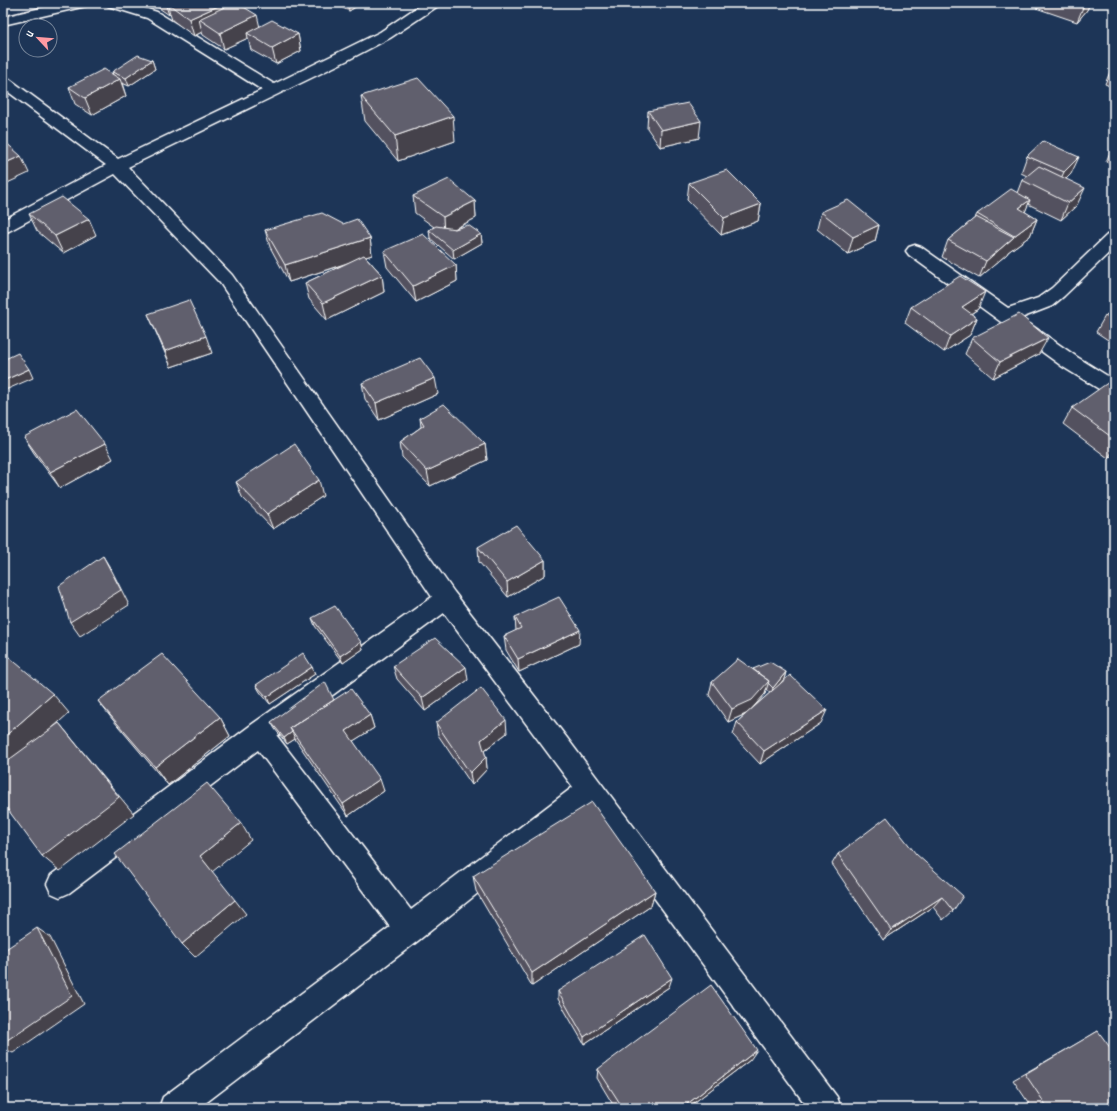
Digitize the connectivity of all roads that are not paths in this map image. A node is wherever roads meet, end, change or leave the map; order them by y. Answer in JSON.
{"nodes":[{"id":1,"x":81,"y":3,"type":"edge"},
{"id":2,"x":113,"y":3,"type":"edge"},
{"id":3,"x":433,"y":3,"type":"edge"},
{"id":4,"x":3,"y":21,"type":"edge"},
{"id":5,"x":3,"y":82,"type":"edge"},
{"id":6,"x":274,"y":91,"type":"junction"},
{"id":7,"x":117,"y":166,"type":"junction"},
{"id":8,"x":3,"y":227,"type":"edge"},
{"id":9,"x":1114,"y":238,"type":"edge"},
{"id":10,"x":914,"y":251,"type":"dead end"},
{"id":11,"x":1006,"y":316,"type":"junction"},
{"id":12,"x":1114,"y":389,"type":"edge"},
{"id":13,"x":446,"y":598,"type":"junction"},
{"id":14,"x":260,"y":733,"type":"junction"},
{"id":15,"x":590,"y":789,"type":"junction"},
{"id":16,"x":60,"y":884,"type":"dead end"},
{"id":17,"x":409,"y":930,"type":"junction"},
{"id":18,"x":174,"y":1108,"type":"edge"},
{"id":19,"x":826,"y":1108,"type":"edge"}],
"edges":[{"from":1,"to":4,"type":"street"},
{"from":2,"to":6,"type":"street"},
{"from":3,"to":6,"type":"street"},
{"from":5,"to":7,"type":"street"},
{"from":6,"to":7,"type":"street"},
{"from":7,"to":8,"type":"street"},
{"from":7,"to":13,"type":"street"},
{"from":9,"to":11,"type":"street"},
{"from":10,"to":11,"type":"street"},
{"from":11,"to":12,"type":"street"},
{"from":13,"to":14,"type":"street"},
{"from":13,"to":15,"type":"street"},
{"from":14,"to":16,"type":"street"},
{"from":14,"to":17,"type":"street"},
{"from":15,"to":17,"type":"street"},
{"from":15,"to":19,"type":"street"},
{"from":17,"to":18,"type":"street"}]}
